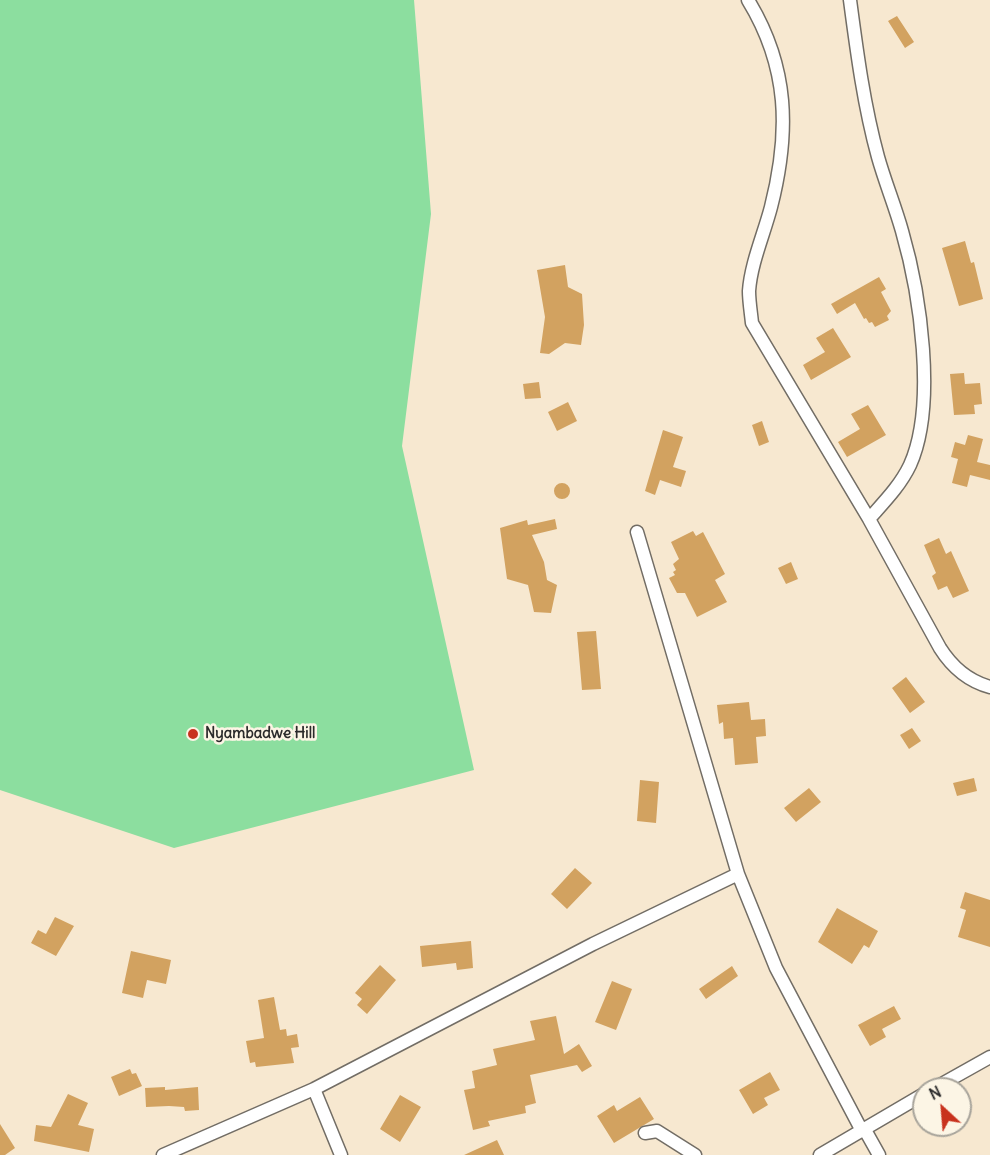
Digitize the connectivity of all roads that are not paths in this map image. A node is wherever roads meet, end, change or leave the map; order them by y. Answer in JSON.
{"nodes":[{"id":1,"x":748,"y":0,"type":"edge"},
{"id":2,"x":850,"y":0,"type":"edge"},
{"id":3,"x":869,"y":519,"type":"junction"},
{"id":4,"x":637,"y":532,"type":"dead end"},
{"id":5,"x":990,"y":687,"type":"edge"},
{"id":6,"x":738,"y":874,"type":"junction"},
{"id":7,"x":990,"y":1057,"type":"edge"},
{"id":8,"x":954,"y":1077,"type":"edge"},
{"id":9,"x":314,"y":1089,"type":"junction"},
{"id":10,"x":912,"y":1101,"type":"edge"},
{"id":11,"x":863,"y":1131,"type":"junction"},
{"id":12,"x":645,"y":1133,"type":"dead end"},
{"id":13,"x":163,"y":1155,"type":"edge"},
{"id":14,"x":341,"y":1155,"type":"edge"},
{"id":15,"x":695,"y":1155,"type":"edge"},
{"id":16,"x":820,"y":1155,"type":"edge"},
{"id":17,"x":879,"y":1155,"type":"edge"}],
"edges":[{"from":1,"to":3,"type":"street"},
{"from":2,"to":3,"type":"street"},
{"from":3,"to":5,"type":"street"},
{"from":4,"to":6,"type":"street"},
{"from":6,"to":9,"type":"street"},
{"from":6,"to":11,"type":"street"},
{"from":7,"to":8,"type":"street"},
{"from":9,"to":13,"type":"street"},
{"from":9,"to":14,"type":"street"},
{"from":10,"to":11,"type":"street"},
{"from":11,"to":16,"type":"street"},
{"from":11,"to":17,"type":"street"},
{"from":12,"to":15,"type":"street"}]}
